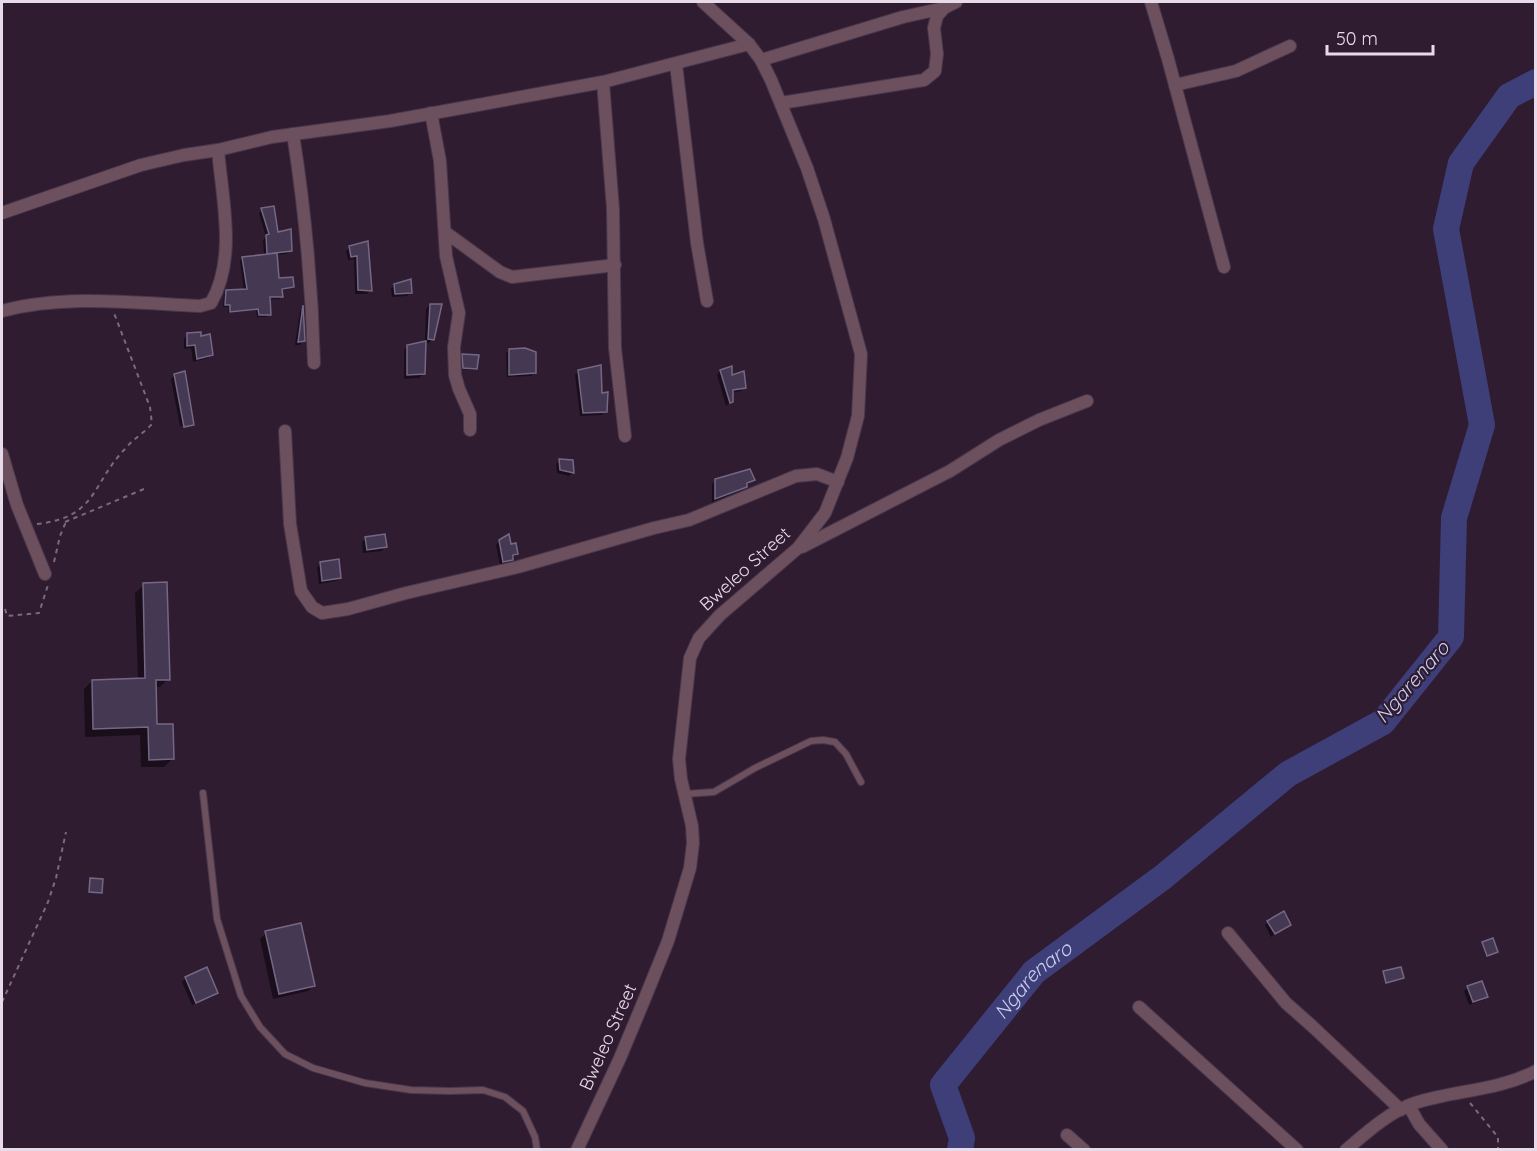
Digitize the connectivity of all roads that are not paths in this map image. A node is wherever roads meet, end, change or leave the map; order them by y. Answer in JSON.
{"nodes":[{"id":1,"x":703,"y":2,"type":"edge"},
{"id":2,"x":956,"y":2,"type":"edge"},
{"id":3,"x":1150,"y":2,"type":"edge"},
{"id":4,"x":944,"y":8,"type":"junction"},
{"id":5,"x":750,"y":44,"type":"junction"},
{"id":6,"x":1290,"y":46,"type":"dead end"},
{"id":7,"x":761,"y":60,"type":"junction"},
{"id":8,"x":676,"y":64,"type":"junction"},
{"id":9,"x":603,"y":82,"type":"junction"},
{"id":10,"x":1175,"y":85,"type":"junction"},
{"id":11,"x":781,"y":103,"type":"junction"},
{"id":12,"x":431,"y":113,"type":"junction"},
{"id":13,"x":293,"y":134,"type":"junction"},
{"id":14,"x":218,"y":150,"type":"junction"},
{"id":15,"x":2,"y":213,"type":"edge"},
{"id":16,"x":445,"y":232,"type":"junction"},
{"id":17,"x":615,"y":265,"type":"junction"},
{"id":18,"x":1224,"y":267,"type":"dead end"},
{"id":19,"x":707,"y":301,"type":"dead end"},
{"id":20,"x":2,"y":311,"type":"edge"},
{"id":21,"x":314,"y":363,"type":"dead end"},
{"id":22,"x":1087,"y":401,"type":"dead end"},
{"id":23,"x":285,"y":430,"type":"dead end"},
{"id":24,"x":470,"y":430,"type":"dead end"},
{"id":25,"x":625,"y":436,"type":"dead end"},
{"id":26,"x":2,"y":454,"type":"edge"},
{"id":27,"x":838,"y":482,"type":"junction"},
{"id":28,"x":798,"y":548,"type":"junction"},
{"id":29,"x":45,"y":574,"type":"dead end"},
{"id":30,"x":861,"y":782,"type":"dead end"},
{"id":31,"x":203,"y":793,"type":"dead end"},
{"id":32,"x":685,"y":794,"type":"junction"},
{"id":33,"x":1228,"y":933,"type":"dead end"},
{"id":34,"x":1139,"y":1006,"type":"dead end"},
{"id":35,"x":1536,"y":1071,"type":"edge"},
{"id":36,"x":1405,"y":1108,"type":"junction"},
{"id":37,"x":1067,"y":1135,"type":"dead end"},
{"id":38,"x":537,"y":1149,"type":"edge"},
{"id":39,"x":577,"y":1149,"type":"edge"},
{"id":40,"x":1084,"y":1149,"type":"edge"},
{"id":41,"x":1297,"y":1149,"type":"edge"},
{"id":42,"x":1346,"y":1149,"type":"edge"},
{"id":43,"x":1442,"y":1149,"type":"edge"}],
"edges":[{"from":1,"to":5,"type":"street","name":"Bweleo Street"},
{"from":2,"to":4,"type":"street"},
{"from":3,"to":10,"type":"street"},
{"from":4,"to":7,"type":"street"},
{"from":4,"to":11,"type":"street"},
{"from":5,"to":7,"type":"street","name":"Bweleo Street"},
{"from":5,"to":8,"type":"street"},
{"from":6,"to":10,"type":"street"},
{"from":7,"to":11,"type":"street","name":"Bweleo Street"},
{"from":8,"to":9,"type":"street"},
{"from":8,"to":19,"type":"street"},
{"from":9,"to":12,"type":"street"},
{"from":9,"to":17,"type":"street"},
{"from":10,"to":18,"type":"street"},
{"from":11,"to":27,"type":"street","name":"Bweleo Street"},
{"from":12,"to":13,"type":"street"},
{"from":12,"to":16,"type":"street"},
{"from":13,"to":14,"type":"street"},
{"from":13,"to":21,"type":"street"},
{"from":14,"to":15,"type":"street"},
{"from":14,"to":20,"type":"street"},
{"from":16,"to":17,"type":"street"},
{"from":16,"to":24,"type":"street"},
{"from":17,"to":25,"type":"street"},
{"from":22,"to":28,"type":"street"},
{"from":23,"to":27,"type":"street"},
{"from":26,"to":29,"type":"street"},
{"from":27,"to":28,"type":"street","name":"Bweleo Street"},
{"from":28,"to":32,"type":"street","name":"Bweleo Street"},
{"from":30,"to":32,"type":"lane"},
{"from":31,"to":38,"type":"lane"},
{"from":32,"to":39,"type":"street","name":"Bweleo Street"},
{"from":33,"to":36,"type":"street"},
{"from":34,"to":41,"type":"street"},
{"from":35,"to":36,"type":"street"},
{"from":36,"to":42,"type":"street"},
{"from":36,"to":43,"type":"street"},
{"from":37,"to":40,"type":"street"}]}
